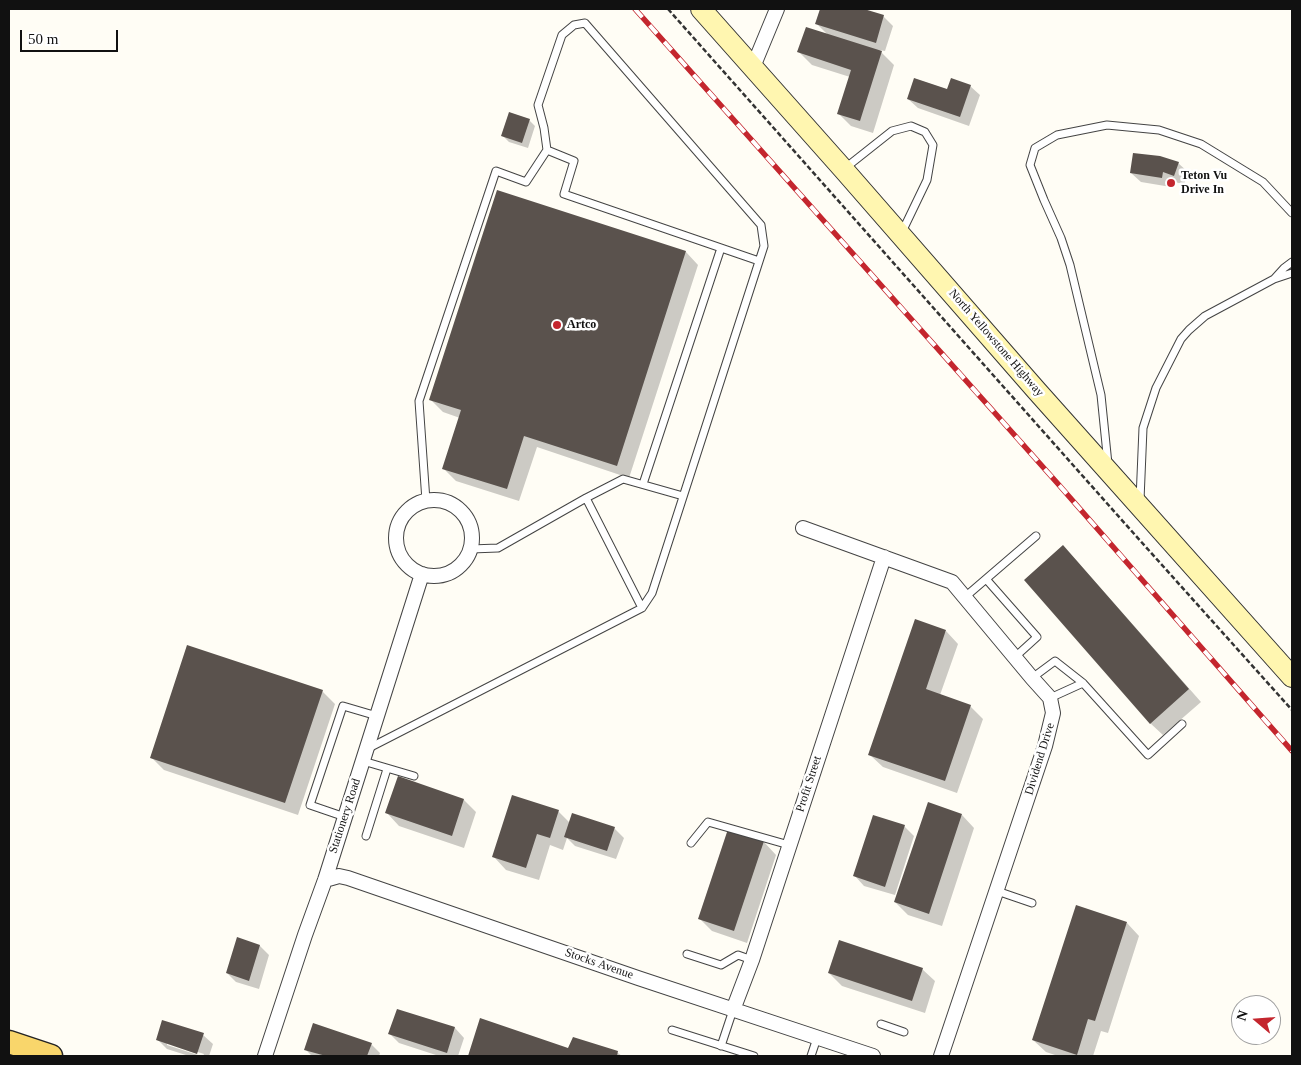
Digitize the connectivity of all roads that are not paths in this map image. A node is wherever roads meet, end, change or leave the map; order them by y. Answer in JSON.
{"nodes":[{"id":1,"x":701,"y":9,"type":"edge"},
{"id":2,"x":778,"y":9,"type":"edge"},
{"id":3,"x":753,"y":68,"type":"junction"},
{"id":4,"x":547,"y":150,"type":"junction"},
{"id":5,"x":844,"y":170,"type":"junction"},
{"id":6,"x":1292,"y":213,"type":"edge"},
{"id":7,"x":901,"y":234,"type":"junction"},
{"id":8,"x":721,"y":248,"type":"junction"},
{"id":9,"x":759,"y":262,"type":"junction"},
{"id":10,"x":1292,"y":262,"type":"edge"},
{"id":11,"x":1292,"y":273,"type":"edge"},
{"id":12,"x":1274,"y":279,"type":"junction"},
{"id":13,"x":1109,"y":470,"type":"junction"},
{"id":14,"x":643,"y":484,"type":"junction"},
{"id":15,"x":683,"y":496,"type":"junction"},
{"id":16,"x":586,"y":498,"type":"junction"},
{"id":17,"x":426,"y":501,"type":"junction"},
{"id":18,"x":1140,"y":506,"type":"junction"},
{"id":19,"x":803,"y":528,"type":"dead end"},
{"id":20,"x":1036,"y":536,"type":"dead end"},
{"id":21,"x":471,"y":549,"type":"junction"},
{"id":22,"x":884,"y":557,"type":"junction"},
{"id":23,"x":422,"y":574,"type":"junction"},
{"id":24,"x":986,"y":579,"type":"junction"},
{"id":25,"x":965,"y":597,"type":"junction"},
{"id":26,"x":642,"y":608,"type":"junction"},
{"id":27,"x":1015,"y":657,"type":"junction"},
{"id":28,"x":1292,"y":677,"type":"edge"},
{"id":29,"x":1032,"y":678,"type":"junction"},
{"id":30,"x":1083,"y":683,"type":"junction"},
{"id":31,"x":1050,"y":698,"type":"junction"},
{"id":32,"x":377,"y":716,"type":"junction"},
{"id":33,"x":1182,"y":724,"type":"dead end"},
{"id":34,"x":365,"y":755,"type":"junction"},
{"id":35,"x":387,"y":769,"type":"junction"},
{"id":36,"x":414,"y":776,"type":"dead end"},
{"id":37,"x":345,"y":817,"type":"junction"},
{"id":38,"x":366,"y":836,"type":"dead end"},
{"id":39,"x":691,"y":843,"type":"dead end"},
{"id":40,"x":789,"y":845,"type":"junction"},
{"id":41,"x":325,"y":880,"type":"junction"},
{"id":42,"x":997,"y":891,"type":"junction"},
{"id":43,"x":1032,"y":903,"type":"dead end"},
{"id":44,"x":687,"y":954,"type":"dead end"},
{"id":45,"x":752,"y":960,"type":"junction"},
{"id":46,"x":732,"y":1010,"type":"junction"},
{"id":47,"x":881,"y":1024,"type":"dead end"},
{"id":48,"x":672,"y":1030,"type":"dead end"},
{"id":49,"x":904,"y":1032,"type":"dead end"},
{"id":50,"x":817,"y":1038,"type":"junction"},
{"id":51,"x":9,"y":1042,"type":"edge"},
{"id":52,"x":721,"y":1046,"type":"junction"},
{"id":53,"x":268,"y":1055,"type":"edge"},
{"id":54,"x":51,"y":1056,"type":"edge"},
{"id":55,"x":754,"y":1056,"type":"edge"},
{"id":56,"x":811,"y":1056,"type":"edge"},
{"id":57,"x":873,"y":1056,"type":"edge"},
{"id":58,"x":941,"y":1056,"type":"edge"}],
"edges":[{"from":1,"to":3,"type":"main road","name":"North Yellowstone Highway"},
{"from":2,"to":3,"type":"street"},
{"from":3,"to":5,"type":"main road","name":"North Yellowstone Highway"},
{"from":4,"to":8,"type":"lane"},
{"from":4,"to":9,"type":"lane"},
{"from":4,"to":17,"type":"lane"},
{"from":5,"to":7,"type":"main road","name":"North Yellowstone Highway"},
{"from":5,"to":7,"type":"lane"},
{"from":6,"to":13,"type":"lane"},
{"from":7,"to":13,"type":"main road","name":"North Yellowstone Highway"},
{"from":8,"to":9,"type":"lane"},
{"from":8,"to":14,"type":"lane"},
{"from":9,"to":15,"type":"lane"},
{"from":10,"to":12,"type":"lane"},
{"from":11,"to":12,"type":"lane"},
{"from":12,"to":18,"type":"lane"},
{"from":13,"to":18,"type":"main road","name":"North Yellowstone Highway"},
{"from":14,"to":15,"type":"lane"},
{"from":14,"to":16,"type":"lane"},
{"from":15,"to":26,"type":"lane"},
{"from":16,"to":21,"type":"lane"},
{"from":16,"to":26,"type":"lane"},
{"from":17,"to":21,"type":"street"},
{"from":17,"to":23,"type":"street"},
{"from":18,"to":28,"type":"main road","name":"North Yellowstone Highway"},
{"from":19,"to":22,"type":"street"},
{"from":20,"to":24,"type":"lane"},
{"from":21,"to":23,"type":"street"},
{"from":22,"to":25,"type":"street"},
{"from":22,"to":40,"type":"street","name":"Profit Street"},
{"from":23,"to":32,"type":"street","name":"Stationery Road"},
{"from":24,"to":25,"type":"lane"},
{"from":24,"to":27,"type":"lane"},
{"from":25,"to":27,"type":"street"},
{"from":26,"to":34,"type":"lane"},
{"from":27,"to":29,"type":"street"},
{"from":29,"to":30,"type":"lane"},
{"from":29,"to":31,"type":"street"},
{"from":30,"to":31,"type":"lane"},
{"from":30,"to":33,"type":"lane"},
{"from":31,"to":42,"type":"street","name":"Dividend Drive"},
{"from":32,"to":34,"type":"street","name":"Stationery Road"},
{"from":32,"to":37,"type":"lane"},
{"from":34,"to":35,"type":"lane"},
{"from":34,"to":37,"type":"street","name":"Stationery Road"},
{"from":35,"to":36,"type":"lane"},
{"from":35,"to":38,"type":"lane"},
{"from":37,"to":41,"type":"street","name":"Stationery Road"},
{"from":39,"to":40,"type":"lane"},
{"from":40,"to":45,"type":"street","name":"Profit Street"},
{"from":41,"to":46,"type":"street","name":"Stocks Avenue"},
{"from":41,"to":53,"type":"street","name":"Stationery Road"},
{"from":42,"to":43,"type":"lane"},
{"from":42,"to":58,"type":"street","name":"Dividend Drive"},
{"from":44,"to":45,"type":"lane"},
{"from":45,"to":46,"type":"street","name":"Profit Street"},
{"from":46,"to":50,"type":"street","name":"Stocks Avenue"},
{"from":46,"to":52,"type":"lane"},
{"from":47,"to":49,"type":"lane"},
{"from":48,"to":52,"type":"lane"},
{"from":50,"to":56,"type":"lane"},
{"from":50,"to":57,"type":"street","name":"Stocks Avenue"},
{"from":51,"to":54,"type":"main road"},
{"from":52,"to":55,"type":"lane"}]}
